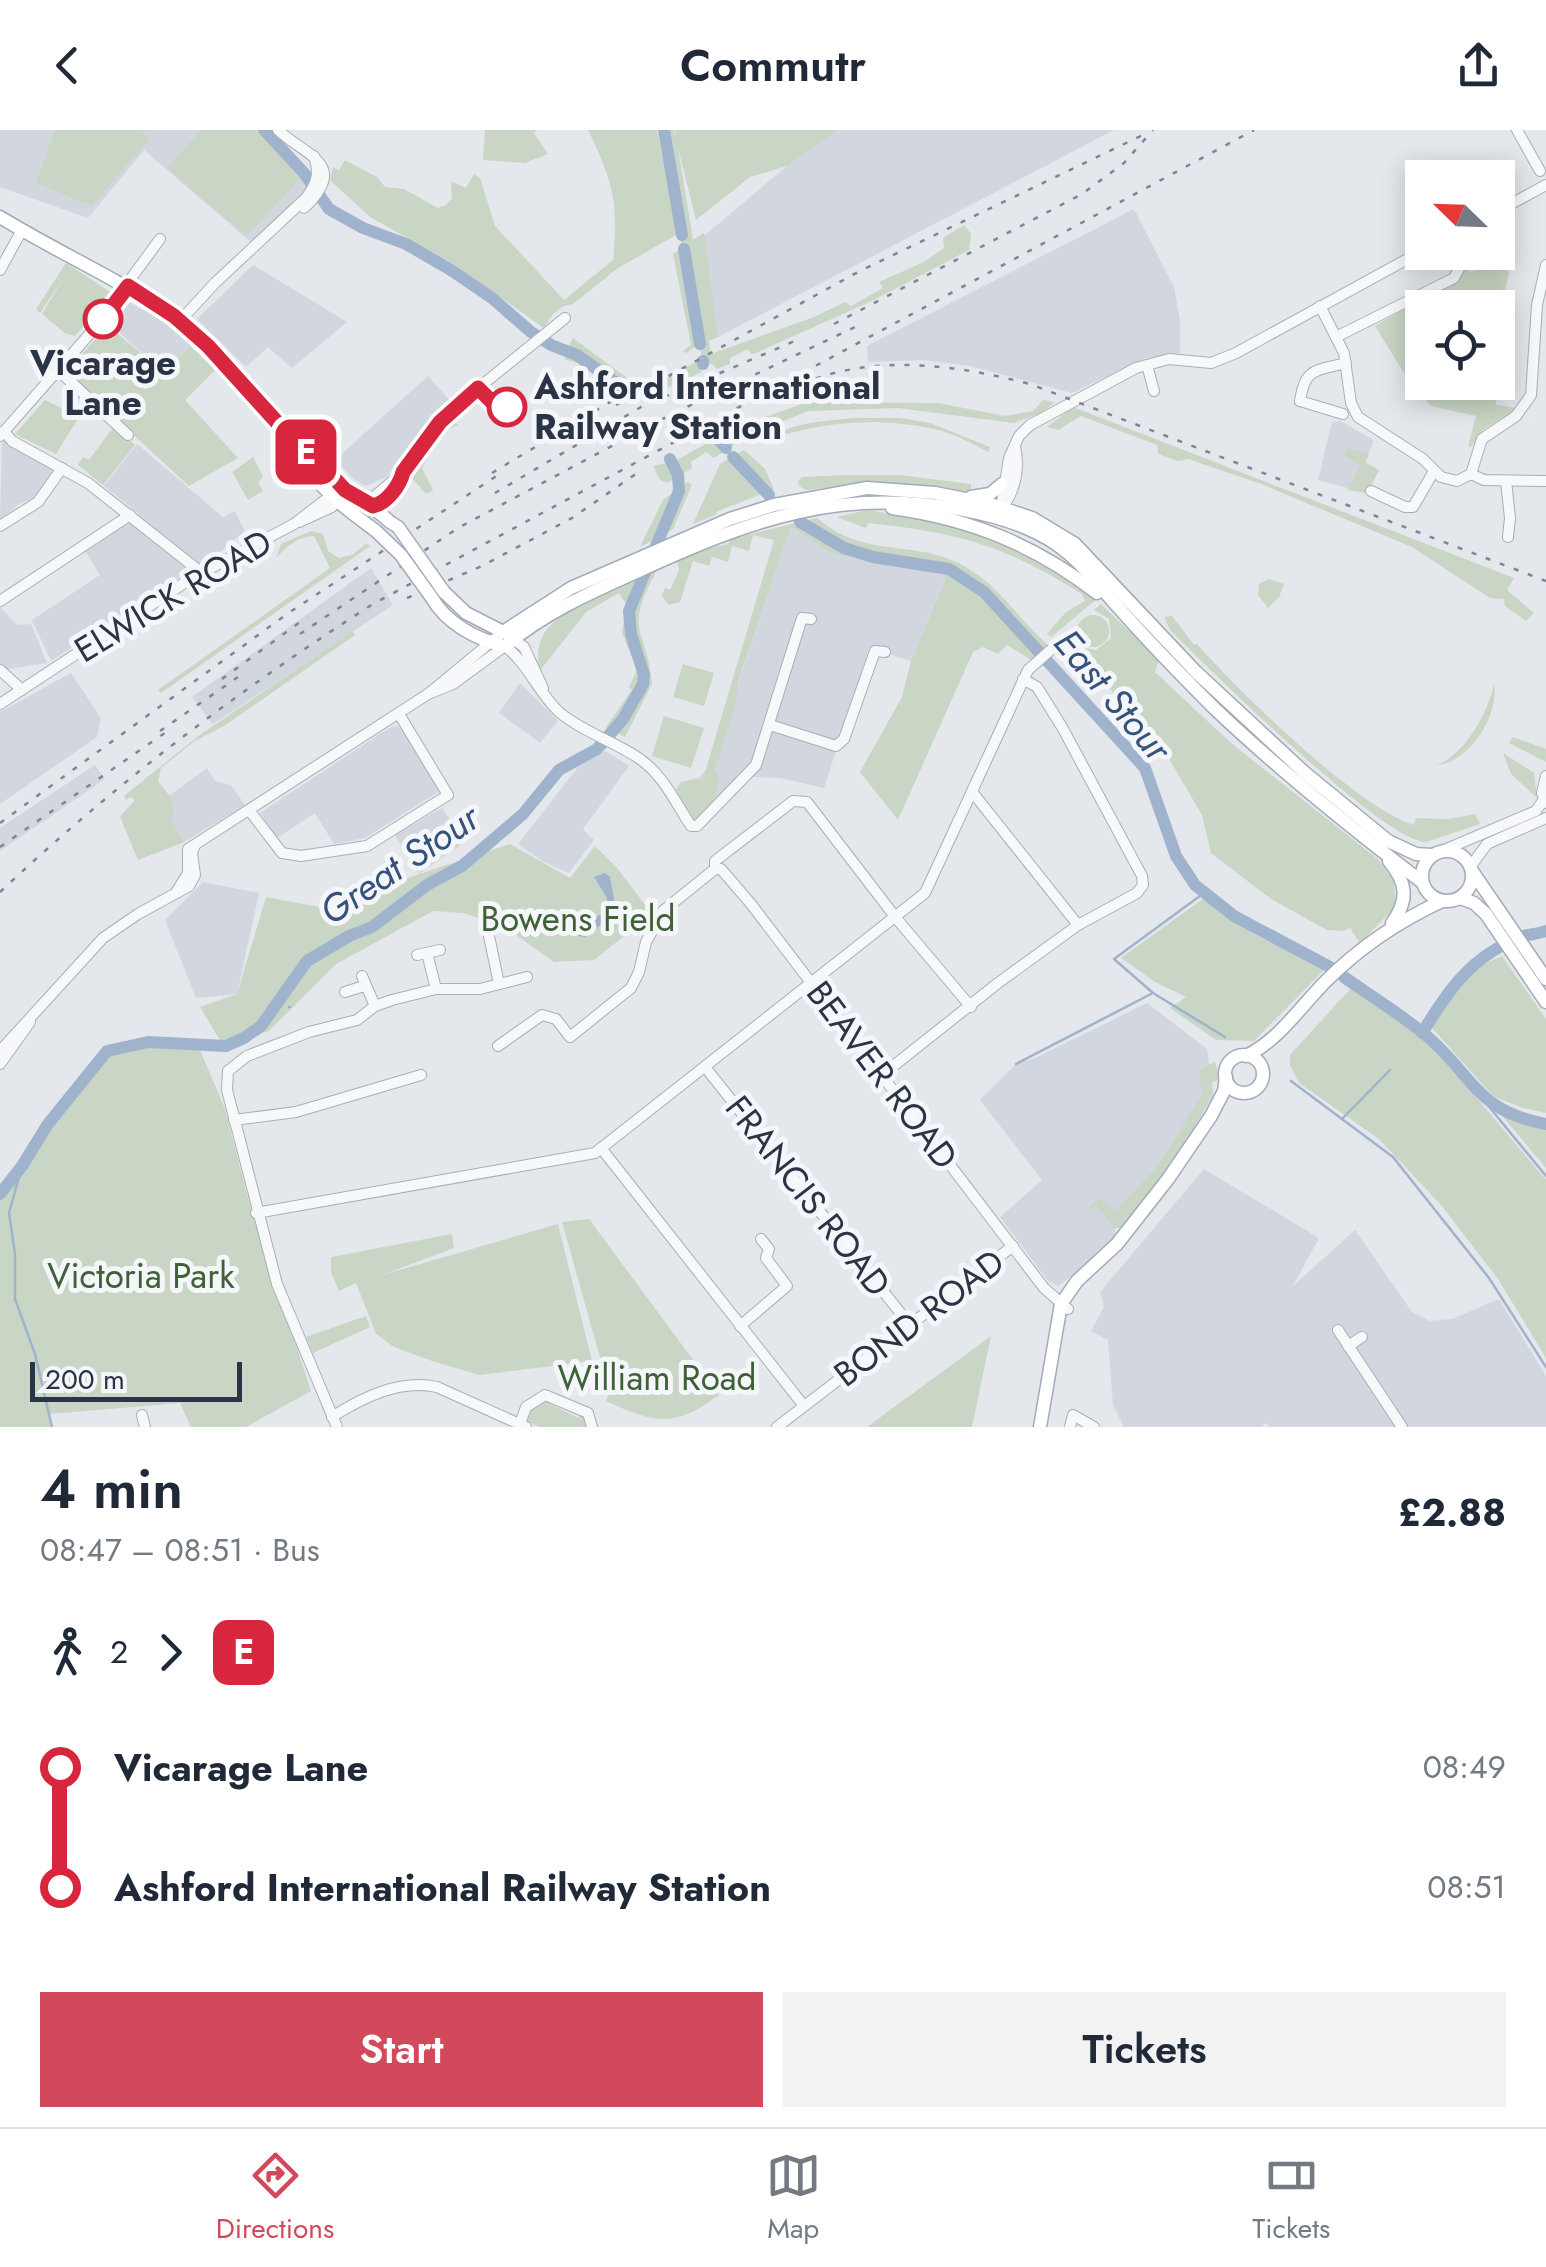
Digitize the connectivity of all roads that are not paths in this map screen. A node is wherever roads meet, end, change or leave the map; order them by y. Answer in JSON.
{"nodes":[{"id":1,"x":278,"y":130,"type":"edge"},
{"id":2,"x":1517,"y":130,"type":"edge"},
{"id":3,"x":1535,"y":164,"type":"dead end"},
{"id":4,"x":1545,"y":188,"type":"edge"},
{"id":5,"x":1515,"y":203,"type":"edge"},
{"id":6,"x":0,"y":217,"type":"edge"},
{"id":7,"x":22,"y":230,"type":"junction"},
{"id":8,"x":160,"y":239,"type":"dead end"},
{"id":9,"x":1405,"y":260,"type":"edge"},
{"id":10,"x":1546,"y":266,"type":"edge"},
{"id":11,"x":0,"y":270,"type":"edge"},
{"id":12,"x":1458,"y":270,"type":"edge"},
{"id":13,"x":128,"y":286,"type":"junction"},
{"id":14,"x":1320,"y":306,"type":"junction"},
{"id":15,"x":564,"y":318,"type":"dead end"},
{"id":16,"x":180,"y":321,"type":"junction"},
{"id":17,"x":1336,"y":337,"type":"junction"},
{"id":18,"x":1346,"y":362,"type":"junction"},
{"id":19,"x":1147,"y":365,"type":"junction"},
{"id":20,"x":58,"y":370,"type":"junction"},
{"id":21,"x":1154,"y":390,"type":"dead end"},
{"id":22,"x":1343,"y":414,"type":"dead end"},
{"id":23,"x":2,"y":434,"type":"edge"},
{"id":24,"x":128,"y":435,"type":"dead end"},
{"id":25,"x":1015,"y":444,"type":"junction"},
{"id":26,"x":62,"y":468,"type":"junction"},
{"id":27,"x":1434,"y":471,"type":"junction"},
{"id":28,"x":1470,"y":474,"type":"junction"},
{"id":29,"x":1506,"y":481,"type":"junction"},
{"id":30,"x":1546,"y":481,"type":"edge"},
{"id":31,"x":1002,"y":484,"type":"junction"},
{"id":32,"x":1371,"y":491,"type":"dead end"},
{"id":33,"x":340,"y":495,"type":"junction"},
{"id":34,"x":964,"y":498,"type":"junction"},
{"id":35,"x":826,"y":502,"type":"junction"},
{"id":36,"x":373,"y":506,"type":"junction"},
{"id":37,"x":1001,"y":512,"type":"junction"},
{"id":38,"x":130,"y":515,"type":"junction"},
{"id":39,"x":360,"y":520,"type":"junction"},
{"id":40,"x":731,"y":524,"type":"junction"},
{"id":41,"x":0,"y":526,"type":"edge"},
{"id":42,"x":1508,"y":538,"type":"dead end"},
{"id":43,"x":630,"y":569,"type":"junction"},
{"id":44,"x":202,"y":573,"type":"junction"},
{"id":45,"x":438,"y":595,"type":"junction"},
{"id":46,"x":0,"y":601,"type":"edge"},
{"id":47,"x":1123,"y":613,"type":"junction"},
{"id":48,"x":810,"y":618,"type":"dead end"},
{"id":49,"x":503,"y":636,"type":"junction"},
{"id":50,"x":1072,"y":642,"type":"dead end"},
{"id":51,"x":490,"y":644,"type":"junction"},
{"id":52,"x":885,"y":652,"type":"dead end"},
{"id":53,"x":0,"y":670,"type":"edge"},
{"id":54,"x":1023,"y":679,"type":"junction"},
{"id":55,"x":22,"y":690,"type":"junction"},
{"id":56,"x":428,"y":694,"type":"junction"},
{"id":57,"x":0,"y":704,"type":"edge"},
{"id":58,"x":399,"y":714,"type":"junction"},
{"id":59,"x":770,"y":725,"type":"junction"},
{"id":60,"x":1546,"y":776,"type":"edge"},
{"id":61,"x":973,"y":793,"type":"junction"},
{"id":62,"x":1545,"y":801,"type":"edge"},
{"id":63,"x":250,"y":810,"type":"junction"},
{"id":64,"x":1546,"y":818,"type":"edge"},
{"id":65,"x":1379,"y":849,"type":"junction"},
{"id":66,"x":1438,"y":853,"type":"junction"},
{"id":67,"x":715,"y":865,"type":"junction"},
{"id":68,"x":1471,"y":869,"type":"junction"},
{"id":69,"x":1423,"y":884,"type":"junction"},
{"id":70,"x":1460,"y":898,"type":"junction"},
{"id":71,"x":1442,"y":901,"type":"junction"},
{"id":72,"x":1409,"y":916,"type":"junction"},
{"id":73,"x":896,"y":918,"type":"junction"},
{"id":74,"x":1078,"y":926,"type":"junction"},
{"id":75,"x":1388,"y":930,"type":"junction"},
{"id":76,"x":489,"y":936,"type":"dead end"},
{"id":77,"x":1513,"y":942,"type":"junction"},
{"id":78,"x":440,"y":950,"type":"dead end"},
{"id":79,"x":1546,"y":979,"type":"edge"},
{"id":80,"x":811,"y":982,"type":"junction"},
{"id":81,"x":499,"y":984,"type":"junction"},
{"id":82,"x":436,"y":989,"type":"junction"},
{"id":83,"x":345,"y":992,"type":"dead end"},
{"id":84,"x":518,"y":994,"type":"dead end"},
{"id":85,"x":1546,"y":1002,"type":"edge"},
{"id":86,"x":374,"y":1006,"type":"junction"},
{"id":87,"x":970,"y":1008,"type":"junction"},
{"id":88,"x":1270,"y":1039,"type":"junction"},
{"id":89,"x":498,"y":1046,"type":"dead end"},
{"id":90,"x":1,"y":1055,"type":"edge"},
{"id":91,"x":1246,"y":1056,"type":"junction"},
{"id":92,"x":705,"y":1067,"type":"junction"},
{"id":93,"x":1262,"y":1070,"type":"junction"},
{"id":94,"x":882,"y":1074,"type":"junction"},
{"id":95,"x":421,"y":1075,"type":"dead end"},
{"id":96,"x":1226,"y":1077,"type":"junction"},
{"id":97,"x":1242,"y":1093,"type":"junction"},
{"id":98,"x":1211,"y":1116,"type":"junction"},
{"id":99,"x":234,"y":1120,"type":"junction"},
{"id":100,"x":601,"y":1148,"type":"junction"},
{"id":101,"x":256,"y":1213,"type":"junction"},
{"id":102,"x":761,"y":1239,"type":"dead end"},
{"id":103,"x":1013,"y":1246,"type":"junction"},
{"id":104,"x":1064,"y":1300,"type":"junction"},
{"id":105,"x":740,"y":1326,"type":"junction"},
{"id":106,"x":910,"y":1326,"type":"junction"},
{"id":107,"x":1338,"y":1330,"type":"dead end"},
{"id":108,"x":1362,"y":1336,"type":"dead end"},
{"id":109,"x":1348,"y":1346,"type":"junction"},
{"id":110,"x":804,"y":1406,"type":"junction"},
{"id":111,"x":142,"y":1414,"type":"dead end"},
{"id":112,"x":332,"y":1417,"type":"edge"},
{"id":113,"x":1070,"y":1418,"type":"edge"},
{"id":114,"x":523,"y":1426,"type":"edge"},
{"id":115,"x":145,"y":1427,"type":"edge"},
{"id":116,"x":323,"y":1427,"type":"edge"},
{"id":117,"x":592,"y":1427,"type":"edge"},
{"id":118,"x":777,"y":1427,"type":"edge"},
{"id":119,"x":1040,"y":1427,"type":"edge"},
{"id":120,"x":1094,"y":1427,"type":"edge"},
{"id":121,"x":1402,"y":1427,"type":"edge"}],
"edges":[{"from":1,"to":16,"type":"street"},
{"from":2,"to":3,"type":"street"},
{"from":4,"to":5,"type":"street"},
{"from":6,"to":7,"type":"main road"},
{"from":7,"to":11,"type":"street"},
{"from":7,"to":13,"type":"main road"},
{"from":8,"to":13,"type":"street"},
{"from":9,"to":14,"type":"street"},
{"from":10,"to":28,"type":"street"},
{"from":12,"to":17,"type":"street"},
{"from":13,"to":16,"type":"main road"},
{"from":13,"to":20,"type":"street"},
{"from":14,"to":17,"type":"street"},
{"from":14,"to":19,"type":"street"},
{"from":15,"to":36,"type":"street"},
{"from":16,"to":33,"type":"main road"},
{"from":17,"to":18,"type":"street"},
{"from":18,"to":22,"type":"street"},
{"from":18,"to":27,"type":"street"},
{"from":19,"to":21,"type":"street"},
{"from":19,"to":25,"type":"street"},
{"from":20,"to":23,"type":"street"},
{"from":20,"to":24,"type":"street"},
{"from":23,"to":26,"type":"street"},
{"from":25,"to":31,"type":"street"},
{"from":25,"to":37,"type":"street"},
{"from":26,"to":38,"type":"street"},
{"from":26,"to":41,"type":"street"},
{"from":27,"to":28,"type":"street"},
{"from":27,"to":32,"type":"street"},
{"from":28,"to":29,"type":"street"},
{"from":29,"to":30,"type":"street"},
{"from":29,"to":42,"type":"street"},
{"from":31,"to":34,"type":"main road"},
{"from":31,"to":37,"type":"street"},
{"from":33,"to":36,"type":"main road"},
{"from":33,"to":39,"type":"main road"},
{"from":33,"to":44,"type":"street","name":"ELWICK ROAD"},
{"from":34,"to":35,"type":"main road"},
{"from":34,"to":37,"type":"main road"},
{"from":35,"to":37,"type":"main road"},
{"from":35,"to":40,"type":"main road"},
{"from":35,"to":47,"type":"main road"},
{"from":36,"to":39,"type":"street"},
{"from":36,"to":45,"type":"main road","bridge":true},
{"from":37,"to":47,"type":"main road"},
{"from":37,"to":66,"type":"main road"},
{"from":38,"to":44,"type":"street"},
{"from":38,"to":46,"type":"street"},
{"from":39,"to":45,"type":"main road","bridge":true},
{"from":40,"to":43,"type":"main road"},
{"from":40,"to":43,"type":"main road"},
{"from":43,"to":49,"type":"main road"},
{"from":44,"to":55,"type":"street","name":"ELWICK ROAD"},
{"from":45,"to":49,"type":"main road"},
{"from":45,"to":51,"type":"main road"},
{"from":47,"to":65,"type":"main road"},
{"from":48,"to":59,"type":"street"},
{"from":49,"to":51,"type":"main road"},
{"from":49,"to":56,"type":"street"},
{"from":49,"to":59,"type":"street"},
{"from":50,"to":54,"type":"street"},
{"from":51,"to":56,"type":"street"},
{"from":52,"to":59,"type":"street"},
{"from":53,"to":55,"type":"street"},
{"from":54,"to":61,"type":"street"},
{"from":54,"to":74,"type":"street"},
{"from":55,"to":57,"type":"street","name":"ELWICK ROAD"},
{"from":56,"to":58,"type":"street"},
{"from":58,"to":63,"type":"street"},
{"from":58,"to":63,"type":"street"},
{"from":60,"to":62,"type":"street"},
{"from":61,"to":73,"type":"street"},
{"from":61,"to":74,"type":"street"},
{"from":62,"to":66,"type":"street"},
{"from":63,"to":90,"type":"street"},
{"from":64,"to":68,"type":"street"},
{"from":65,"to":69,"type":"main road"},
{"from":65,"to":75,"type":"main road"},
{"from":66,"to":68,"type":"main road"},
{"from":66,"to":69,"type":"main road"},
{"from":67,"to":73,"type":"street"},
{"from":67,"to":80,"type":"street","name":"BEAVER ROAD"},
{"from":67,"to":89,"type":"street"},
{"from":68,"to":70,"type":"main road"},
{"from":68,"to":77,"type":"main road"},
{"from":69,"to":71,"type":"main road"},
{"from":69,"to":72,"type":"main road"},
{"from":70,"to":71,"type":"main road"},
{"from":70,"to":77,"type":"main road"},
{"from":71,"to":72,"type":"main road"},
{"from":72,"to":75,"type":"main road"},
{"from":73,"to":80,"type":"street"},
{"from":73,"to":87,"type":"street"},
{"from":74,"to":87,"type":"street"},
{"from":75,"to":88,"type":"main road"},
{"from":76,"to":81,"type":"street"},
{"from":77,"to":79,"type":"main road"},
{"from":77,"to":85,"type":"main road"},
{"from":78,"to":82,"type":"street"},
{"from":80,"to":92,"type":"street"},
{"from":80,"to":94,"type":"street","name":"BEAVER ROAD"},
{"from":81,"to":82,"type":"street"},
{"from":81,"to":84,"type":"street"},
{"from":82,"to":86,"type":"street"},
{"from":83,"to":86,"type":"street"},
{"from":86,"to":99,"type":"street"},
{"from":87,"to":94,"type":"street"},
{"from":88,"to":91,"type":"main road"},
{"from":88,"to":93,"type":"main road"},
{"from":91,"to":93,"type":"main road"},
{"from":91,"to":96,"type":"main road"},
{"from":92,"to":100,"type":"street"},
{"from":92,"to":106,"type":"street","name":"FRANCIS ROAD"},
{"from":93,"to":97,"type":"main road"},
{"from":94,"to":103,"type":"street","name":"BEAVER ROAD"},
{"from":95,"to":99,"type":"street"},
{"from":96,"to":97,"type":"main road"},
{"from":96,"to":98,"type":"main road"},
{"from":97,"to":98,"type":"main road"},
{"from":98,"to":104,"type":"main road"},
{"from":99,"to":101,"type":"street"},
{"from":100,"to":101,"type":"street"},
{"from":100,"to":105,"type":"street"},
{"from":101,"to":112,"type":"street"},
{"from":102,"to":105,"type":"street"},
{"from":103,"to":104,"type":"street","name":"BEAVER ROAD"},
{"from":103,"to":106,"type":"street","name":"BOND ROAD"},
{"from":104,"to":119,"type":"main road"},
{"from":105,"to":110,"type":"street"},
{"from":106,"to":110,"type":"street","name":"BOND ROAD"},
{"from":107,"to":109,"type":"street"},
{"from":108,"to":109,"type":"street"},
{"from":109,"to":121,"type":"street"},
{"from":110,"to":118,"type":"street","name":"BOND ROAD"},
{"from":111,"to":115,"type":"street"},
{"from":112,"to":114,"type":"street"},
{"from":112,"to":116,"type":"street"},
{"from":113,"to":120,"type":"street"},
{"from":114,"to":117,"type":"street"}]}
